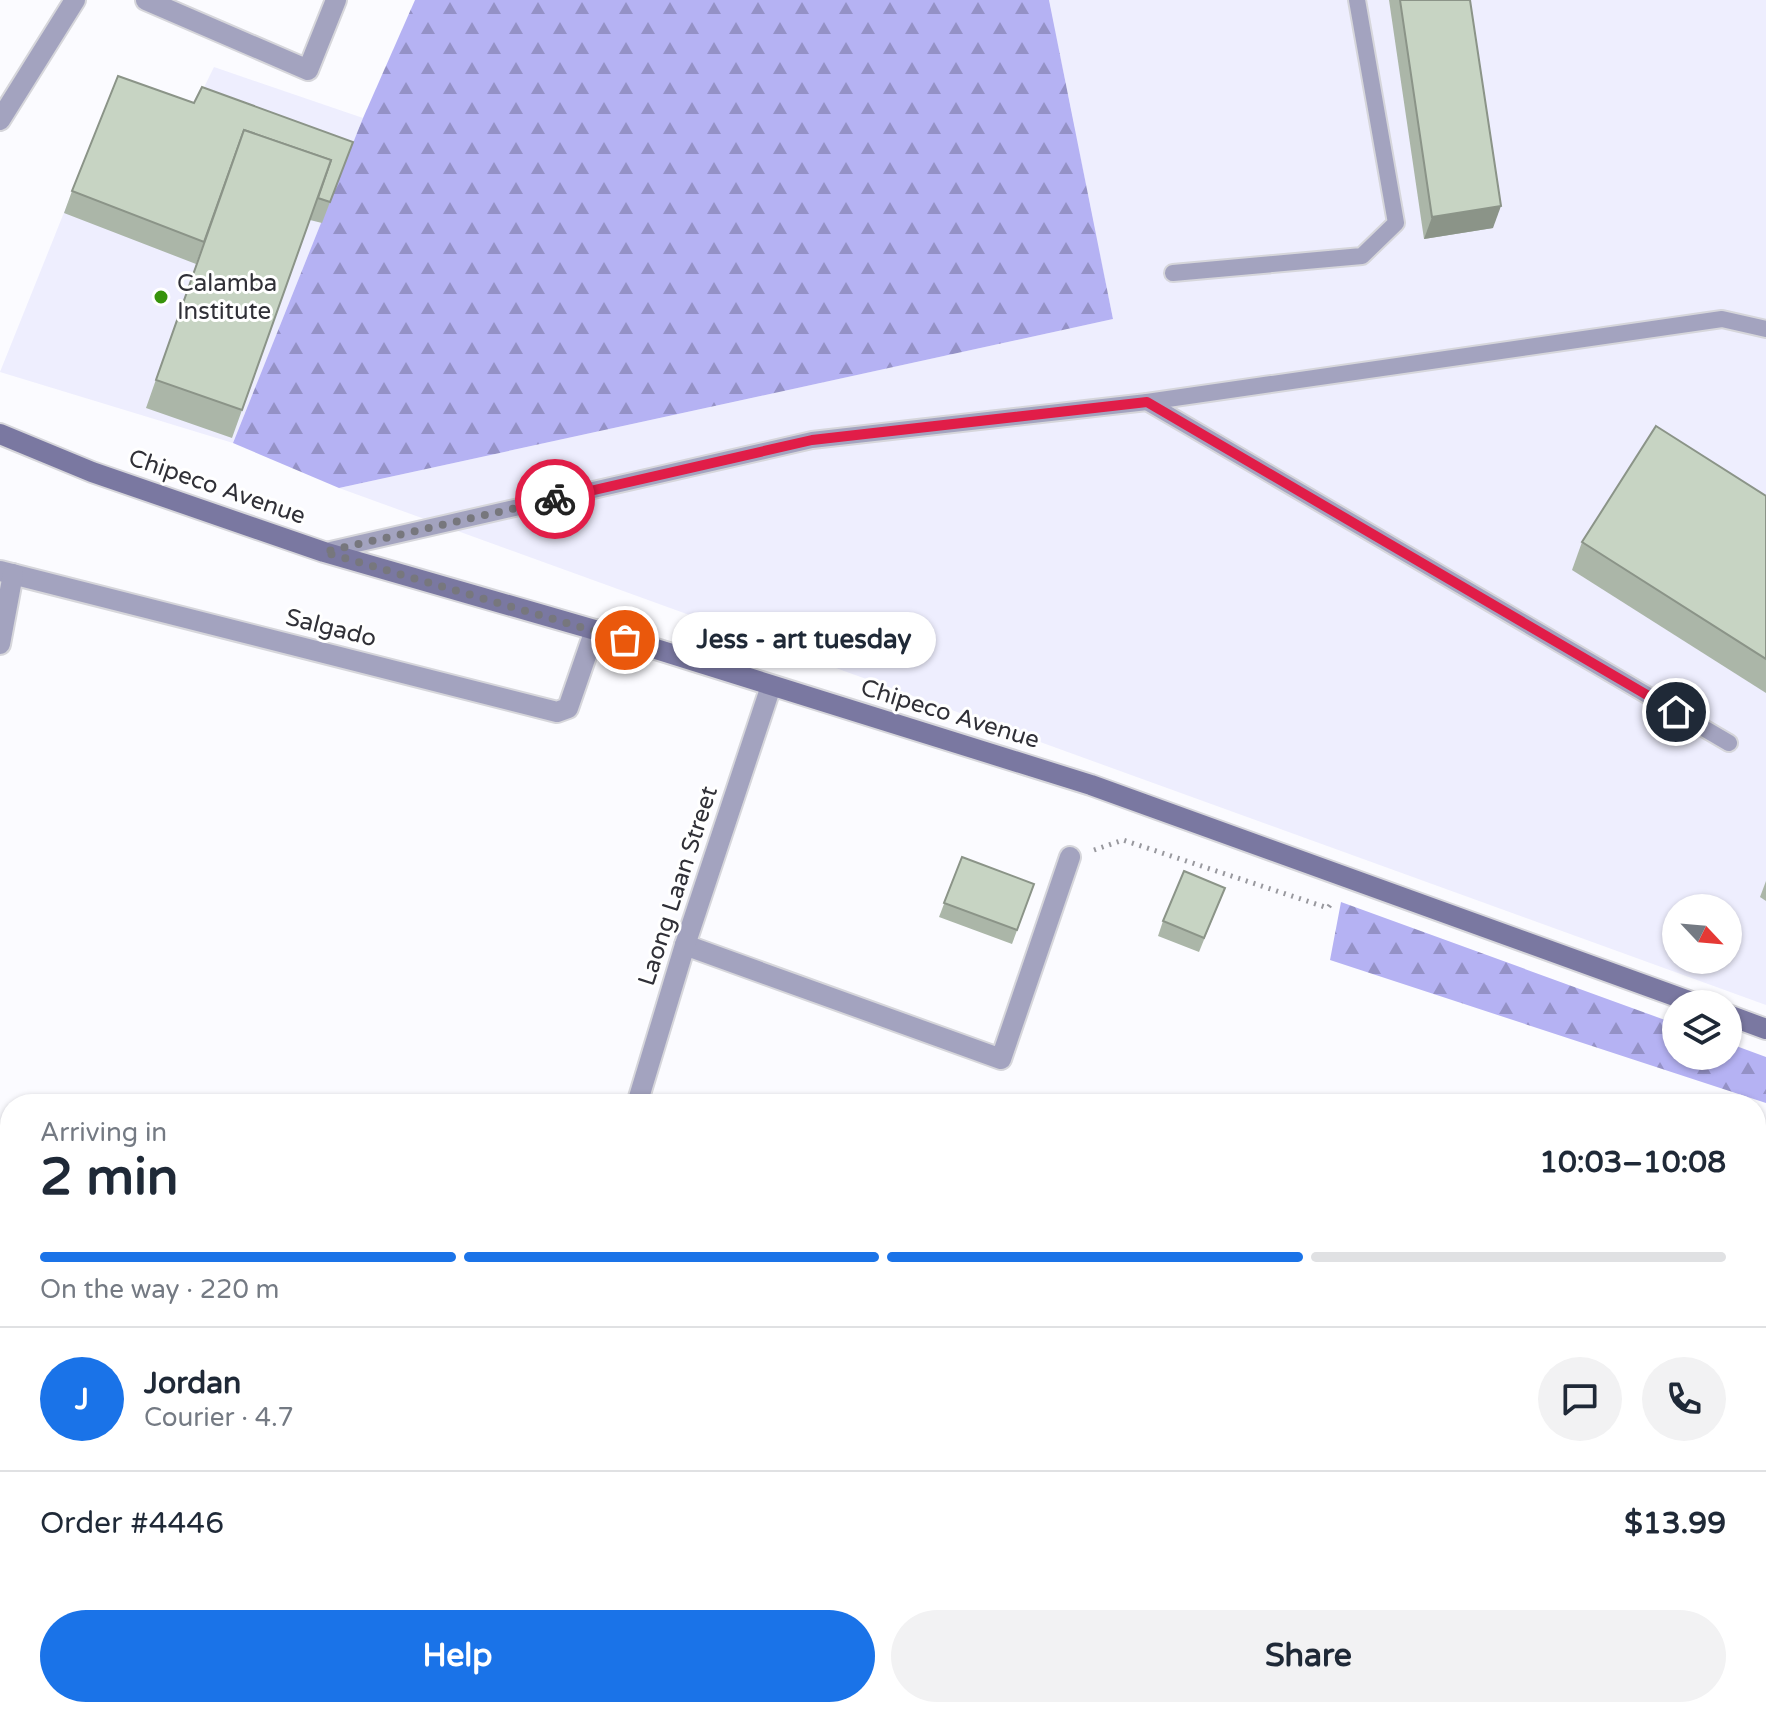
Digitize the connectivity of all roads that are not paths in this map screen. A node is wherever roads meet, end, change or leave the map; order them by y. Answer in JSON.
{"nodes":[{"id":1,"x":75,"y":0,"type":"edge"},
{"id":2,"x":146,"y":0,"type":"edge"},
{"id":3,"x":336,"y":0,"type":"edge"},
{"id":4,"x":1357,"y":0,"type":"edge"},
{"id":5,"x":0,"y":120,"type":"edge"},
{"id":6,"x":1173,"y":273,"type":"dead end"},
{"id":7,"x":1766,"y":329,"type":"edge"},
{"id":8,"x":1147,"y":402,"type":"junction"},
{"id":9,"x":0,"y":434,"type":"edge"},
{"id":10,"x":324,"y":552,"type":"junction"},
{"id":11,"x":6,"y":573,"type":"edge"},
{"id":12,"x":595,"y":630,"type":"junction"},
{"id":13,"x":0,"y":644,"type":"edge"},
{"id":14,"x":771,"y":686,"type":"junction"},
{"id":15,"x":1729,"y":743,"type":"dead end"},
{"id":16,"x":1070,"y":857,"type":"road end"},
{"id":17,"x":685,"y":945,"type":"junction"},
{"id":18,"x":1662,"y":991,"type":"edge"},
{"id":19,"x":1742,"y":1020,"type":"edge"},
{"id":20,"x":1766,"y":1029,"type":"edge"},
{"id":21,"x":640,"y":1094,"type":"edge"}],
"edges":[{"from":1,"to":5,"type":"street"},
{"from":2,"to":3,"type":"street"},
{"from":4,"to":6,"type":"lane"},
{"from":7,"to":8,"type":"lane"},
{"from":8,"to":10,"type":"lane"},
{"from":8,"to":15,"type":"lane"},
{"from":9,"to":10,"type":"main road","name":"Chipeco Avenue"},
{"from":10,"to":12,"type":"main road","name":"Chipeco Avenue"},
{"from":11,"to":12,"type":"street","name":"Salgado"},
{"from":11,"to":13,"type":"street"},
{"from":12,"to":14,"type":"main road","name":"Chipeco Avenue"},
{"from":14,"to":17,"type":"street","name":"Laong Laan Street"},
{"from":14,"to":18,"type":"main road","name":"Chipeco Avenue"},
{"from":16,"to":17,"type":"street"},
{"from":17,"to":21,"type":"street","name":"Laong Laan Street"},
{"from":19,"to":20,"type":"main road"}]}
